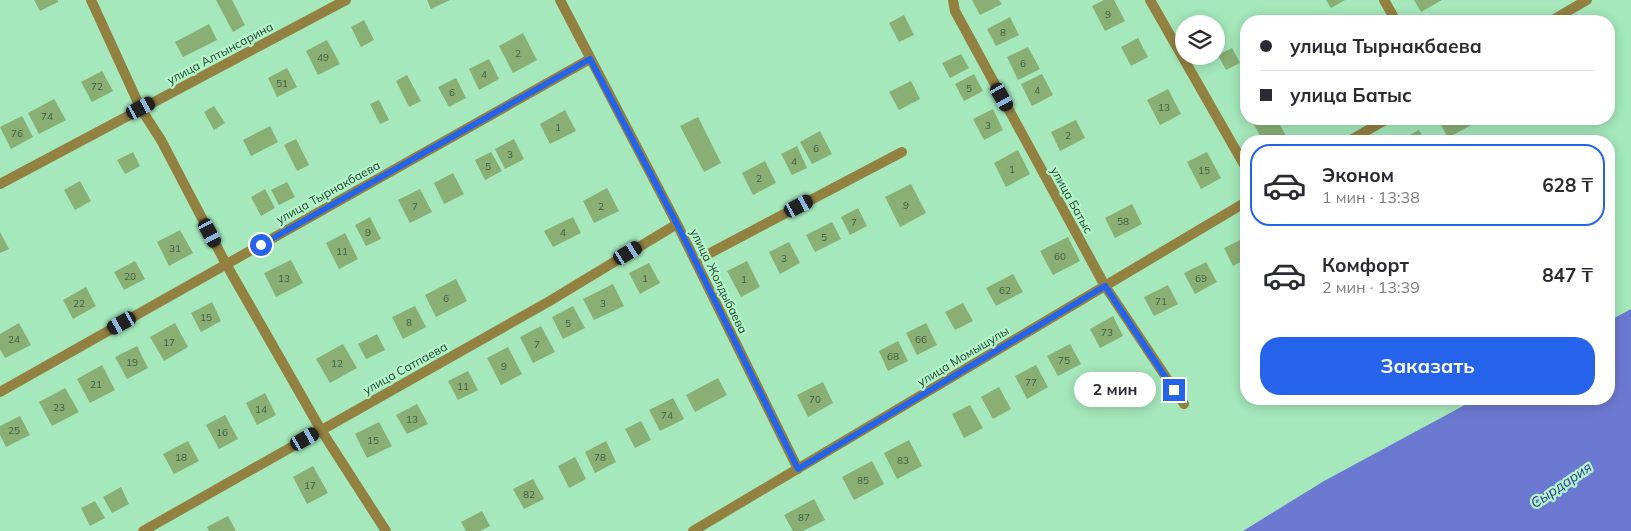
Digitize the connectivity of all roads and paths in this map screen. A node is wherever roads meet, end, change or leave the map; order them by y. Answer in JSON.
{"nodes":[{"id":1,"x":91,"y":0,"type":"edge"},
{"id":2,"x":346,"y":0,"type":"edge"},
{"id":3,"x":560,"y":0,"type":"edge"},
{"id":4,"x":953,"y":0,"type":"edge"},
{"id":5,"x":1150,"y":0,"type":"edge"},
{"id":6,"x":1384,"y":0,"type":"edge"},
{"id":7,"x":1587,"y":0,"type":"edge"},
{"id":8,"x":1574,"y":3,"type":"edge"},
{"id":9,"x":1393,"y":15,"type":"edge"},
{"id":10,"x":1559,"y":15,"type":"edge"},
{"id":11,"x":590,"y":59,"type":"junction"},
{"id":12,"x":141,"y":108,"type":"junction"},
{"id":13,"x":1377,"y":125,"type":"edge"},
{"id":14,"x":1359,"y":135,"type":"edge"},
{"id":15,"x":902,"y":152,"type":"dead end"},
{"id":16,"x":1240,"y":158,"type":"edge"},
{"id":17,"x":0,"y":184,"type":"edge"},
{"id":18,"x":1240,"y":206,"type":"edge"},
{"id":19,"x":677,"y":224,"type":"junction"},
{"id":20,"x":695,"y":261,"type":"junction"},
{"id":21,"x":226,"y":264,"type":"junction"},
{"id":22,"x":1105,"y":286,"type":"junction"},
{"id":23,"x":0,"y":392,"type":"edge"},
{"id":24,"x":1184,"y":404,"type":"dead end"},
{"id":25,"x":321,"y":430,"type":"junction"},
{"id":26,"x":798,"y":469,"type":"junction"},
{"id":27,"x":142,"y":531,"type":"edge"},
{"id":28,"x":386,"y":531,"type":"edge"},
{"id":29,"x":693,"y":531,"type":"edge"}],
"edges":[{"from":1,"to":12,"type":"street"},
{"from":2,"to":12,"type":"street","name":"улица Алтынсарина"},
{"from":3,"to":11,"type":"street","name":"улица Жолдыбаева"},
{"from":4,"to":22,"type":"street","name":"улица Батыс"},
{"from":5,"to":16,"type":"street"},
{"from":6,"to":9,"type":"street"},
{"from":7,"to":8,"type":"street"},
{"from":8,"to":10,"type":"street"},
{"from":11,"to":19,"type":"street","name":"улица Жолдыбаева"},
{"from":11,"to":21,"type":"street","name":"улица Тырнакбаева"},
{"from":12,"to":17,"type":"street","name":"улица Алтынсарина"},
{"from":12,"to":21,"type":"street"},
{"from":13,"to":14,"type":"street"},
{"from":15,"to":20,"type":"street"},
{"from":18,"to":22,"type":"street","name":"улица Момышулы"},
{"from":19,"to":20,"type":"street","name":"улица Жолдыбаева"},
{"from":19,"to":25,"type":"street","name":"улица Сатпаева"},
{"from":20,"to":26,"type":"street","name":"улица Жолдыбаева"},
{"from":21,"to":23,"type":"street","name":"улица Тырнакбаева"},
{"from":21,"to":25,"type":"street"},
{"from":22,"to":24,"type":"street","name":"улица Батыс"},
{"from":22,"to":26,"type":"street","name":"улица Момышулы"},
{"from":25,"to":27,"type":"street","name":"улица Сатпаева"},
{"from":25,"to":28,"type":"street"},
{"from":26,"to":29,"type":"street","name":"улица Момышулы"}]}
